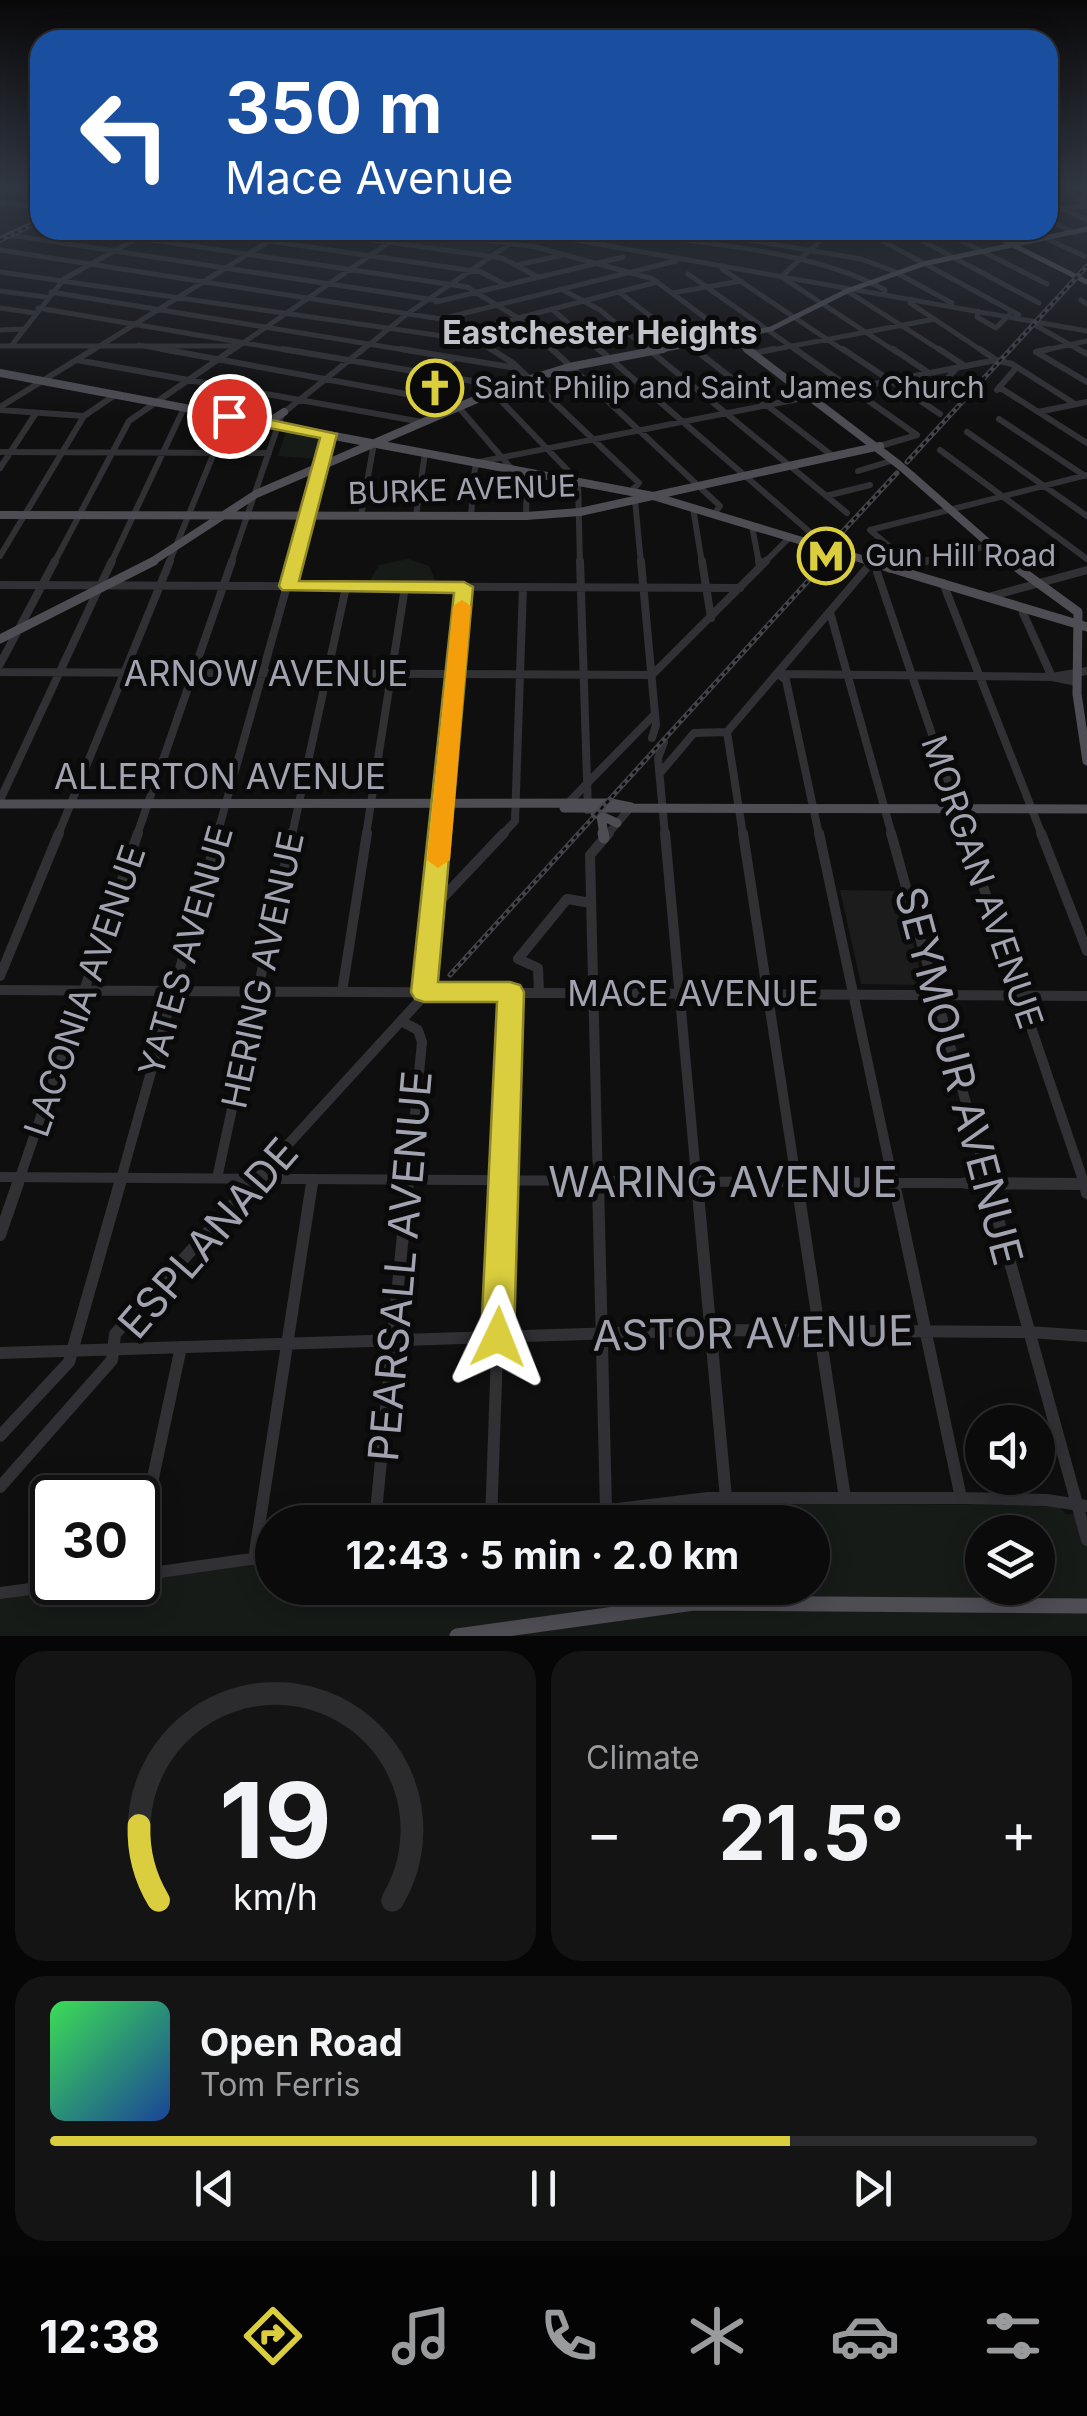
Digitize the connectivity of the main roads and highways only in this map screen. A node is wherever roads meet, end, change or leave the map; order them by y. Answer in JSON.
{"nodes":[{"id":1,"x":926,"y":263,"type":"edge"},
{"id":2,"x":1051,"y":263,"type":"edge"},
{"id":3,"x":1087,"y":280,"type":"edge"},
{"id":4,"x":731,"y":336,"type":"junction"},
{"id":5,"x":0,"y":373,"type":"edge"},
{"id":6,"x":284,"y":412,"type":"road end"},
{"id":7,"x":268,"y":423,"type":"junction"},
{"id":8,"x":374,"y":443,"type":"junction"},
{"id":9,"x":880,"y":446,"type":"junction"},
{"id":10,"x":633,"y":496,"type":"junction"},
{"id":11,"x":653,"y":496,"type":"junction"},
{"id":12,"x":0,"y":515,"type":"edge"},
{"id":13,"x":222,"y":516,"type":"junction"},
{"id":14,"x":1083,"y":626,"type":"edge"},
{"id":15,"x":0,"y":639,"type":"edge"},
{"id":16,"x":1081,"y":683,"type":"edge"},
{"id":17,"x":1085,"y":739,"type":"edge"},
{"id":18,"x":1087,"y":762,"type":"edge"},
{"id":19,"x":0,"y":802,"type":"edge"},
{"id":20,"x":588,"y":802,"type":"junction"},
{"id":21,"x":631,"y":807,"type":"junction"},
{"id":22,"x":1087,"y":809,"type":"edge"},
{"id":23,"x":601,"y":816,"type":"junction"},
{"id":24,"x":617,"y":823,"type":"road end"},
{"id":25,"x":604,"y":838,"type":"road end"},
{"id":26,"x":1087,"y":1606,"type":"edge"},
{"id":27,"x":456,"y":1636,"type":"edge"}],
"edges":[{"from":1,"to":4,"type":"main road"},
{"from":2,"to":3,"type":"main road"},
{"from":4,"to":8,"type":"main road"},
{"from":4,"to":9,"type":"main road"},
{"from":5,"to":7,"type":"main road"},
{"from":6,"to":7,"type":"main road"},
{"from":7,"to":8,"type":"main road"},
{"from":8,"to":10,"type":"main road"},
{"from":8,"to":13,"type":"main road"},
{"from":9,"to":11,"type":"main road","name":"BURKE AVENUE"},
{"from":9,"to":14,"type":"main road","bridge":true},
{"from":10,"to":11,"type":"main road","name":"BURKE AVENUE"},
{"from":10,"to":13,"type":"main road","name":"BURKE AVENUE"},
{"from":11,"to":14,"type":"main road"},
{"from":12,"to":13,"type":"main road","name":"BURKE AVENUE"},
{"from":13,"to":15,"type":"main road"},
{"from":14,"to":16,"type":"main road"},
{"from":16,"to":17,"type":"main road"},
{"from":17,"to":18,"type":"main road"},
{"from":19,"to":20,"type":"main road","name":"ALLERTON AVENUE"},
{"from":20,"to":21,"type":"main road","name":"ALLERTON AVENUE"},
{"from":20,"to":21,"type":"main road","name":"ALLERTON AVENUE"},
{"from":20,"to":23,"type":"main road"},
{"from":21,"to":22,"type":"main road","name":"ALLERTON AVENUE"},
{"from":23,"to":24,"type":"main road"},
{"from":23,"to":25,"type":"main road"},
{"from":26,"to":27,"type":"main road"}]}
